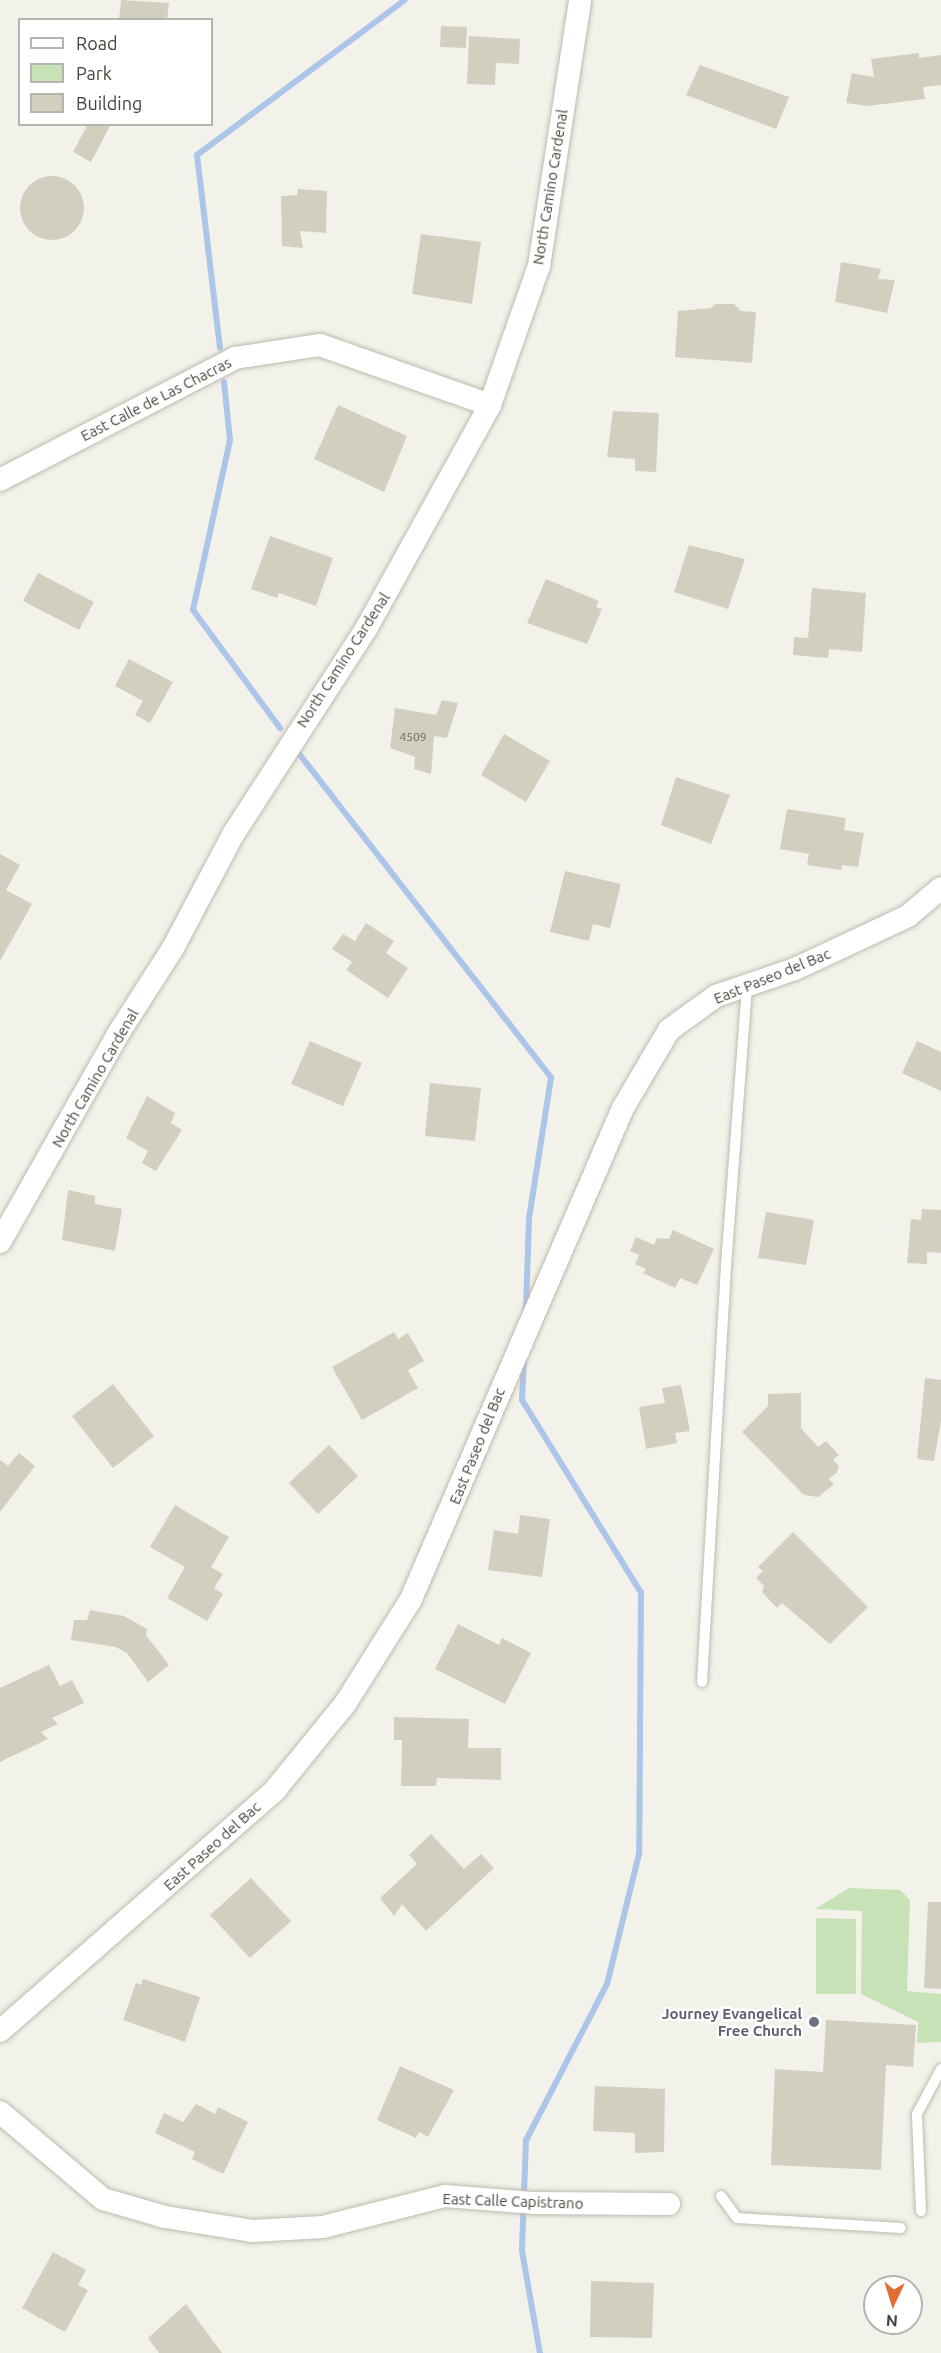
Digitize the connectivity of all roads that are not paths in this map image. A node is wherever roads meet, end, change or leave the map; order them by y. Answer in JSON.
{"nodes":[{"id":1,"x":580,"y":0,"type":"edge"},
{"id":2,"x":490,"y":405,"type":"junction"},
{"id":3,"x":0,"y":480,"type":"edge"},
{"id":4,"x":941,"y":888,"type":"edge"},
{"id":5,"x":747,"y":986,"type":"junction"},
{"id":6,"x":0,"y":1242,"type":"edge"},
{"id":7,"x":702,"y":1682,"type":"dead end"},
{"id":8,"x":0,"y":2031,"type":"edge"},
{"id":9,"x":941,"y":2069,"type":"edge"},
{"id":10,"x":0,"y":2112,"type":"edge"},
{"id":11,"x":721,"y":2196,"type":"dead end"},
{"id":12,"x":669,"y":2204,"type":"dead end"},
{"id":13,"x":921,"y":2211,"type":"dead end"},
{"id":14,"x":901,"y":2228,"type":"dead end"}],
"edges":[{"from":1,"to":2,"type":"street","name":"North Camino Cardenal"},
{"from":2,"to":3,"type":"street","name":"East Calle de Las Chacras"},
{"from":2,"to":6,"type":"street","name":"North Camino Cardenal"},
{"from":4,"to":5,"type":"street","name":"East Paseo del Bac"},
{"from":5,"to":7,"type":"lane"},
{"from":5,"to":8,"type":"street","name":"East Paseo del Bac"},
{"from":9,"to":13,"type":"lane"},
{"from":10,"to":12,"type":"street","name":"East Calle Capistrano"},
{"from":11,"to":14,"type":"lane"}]}
